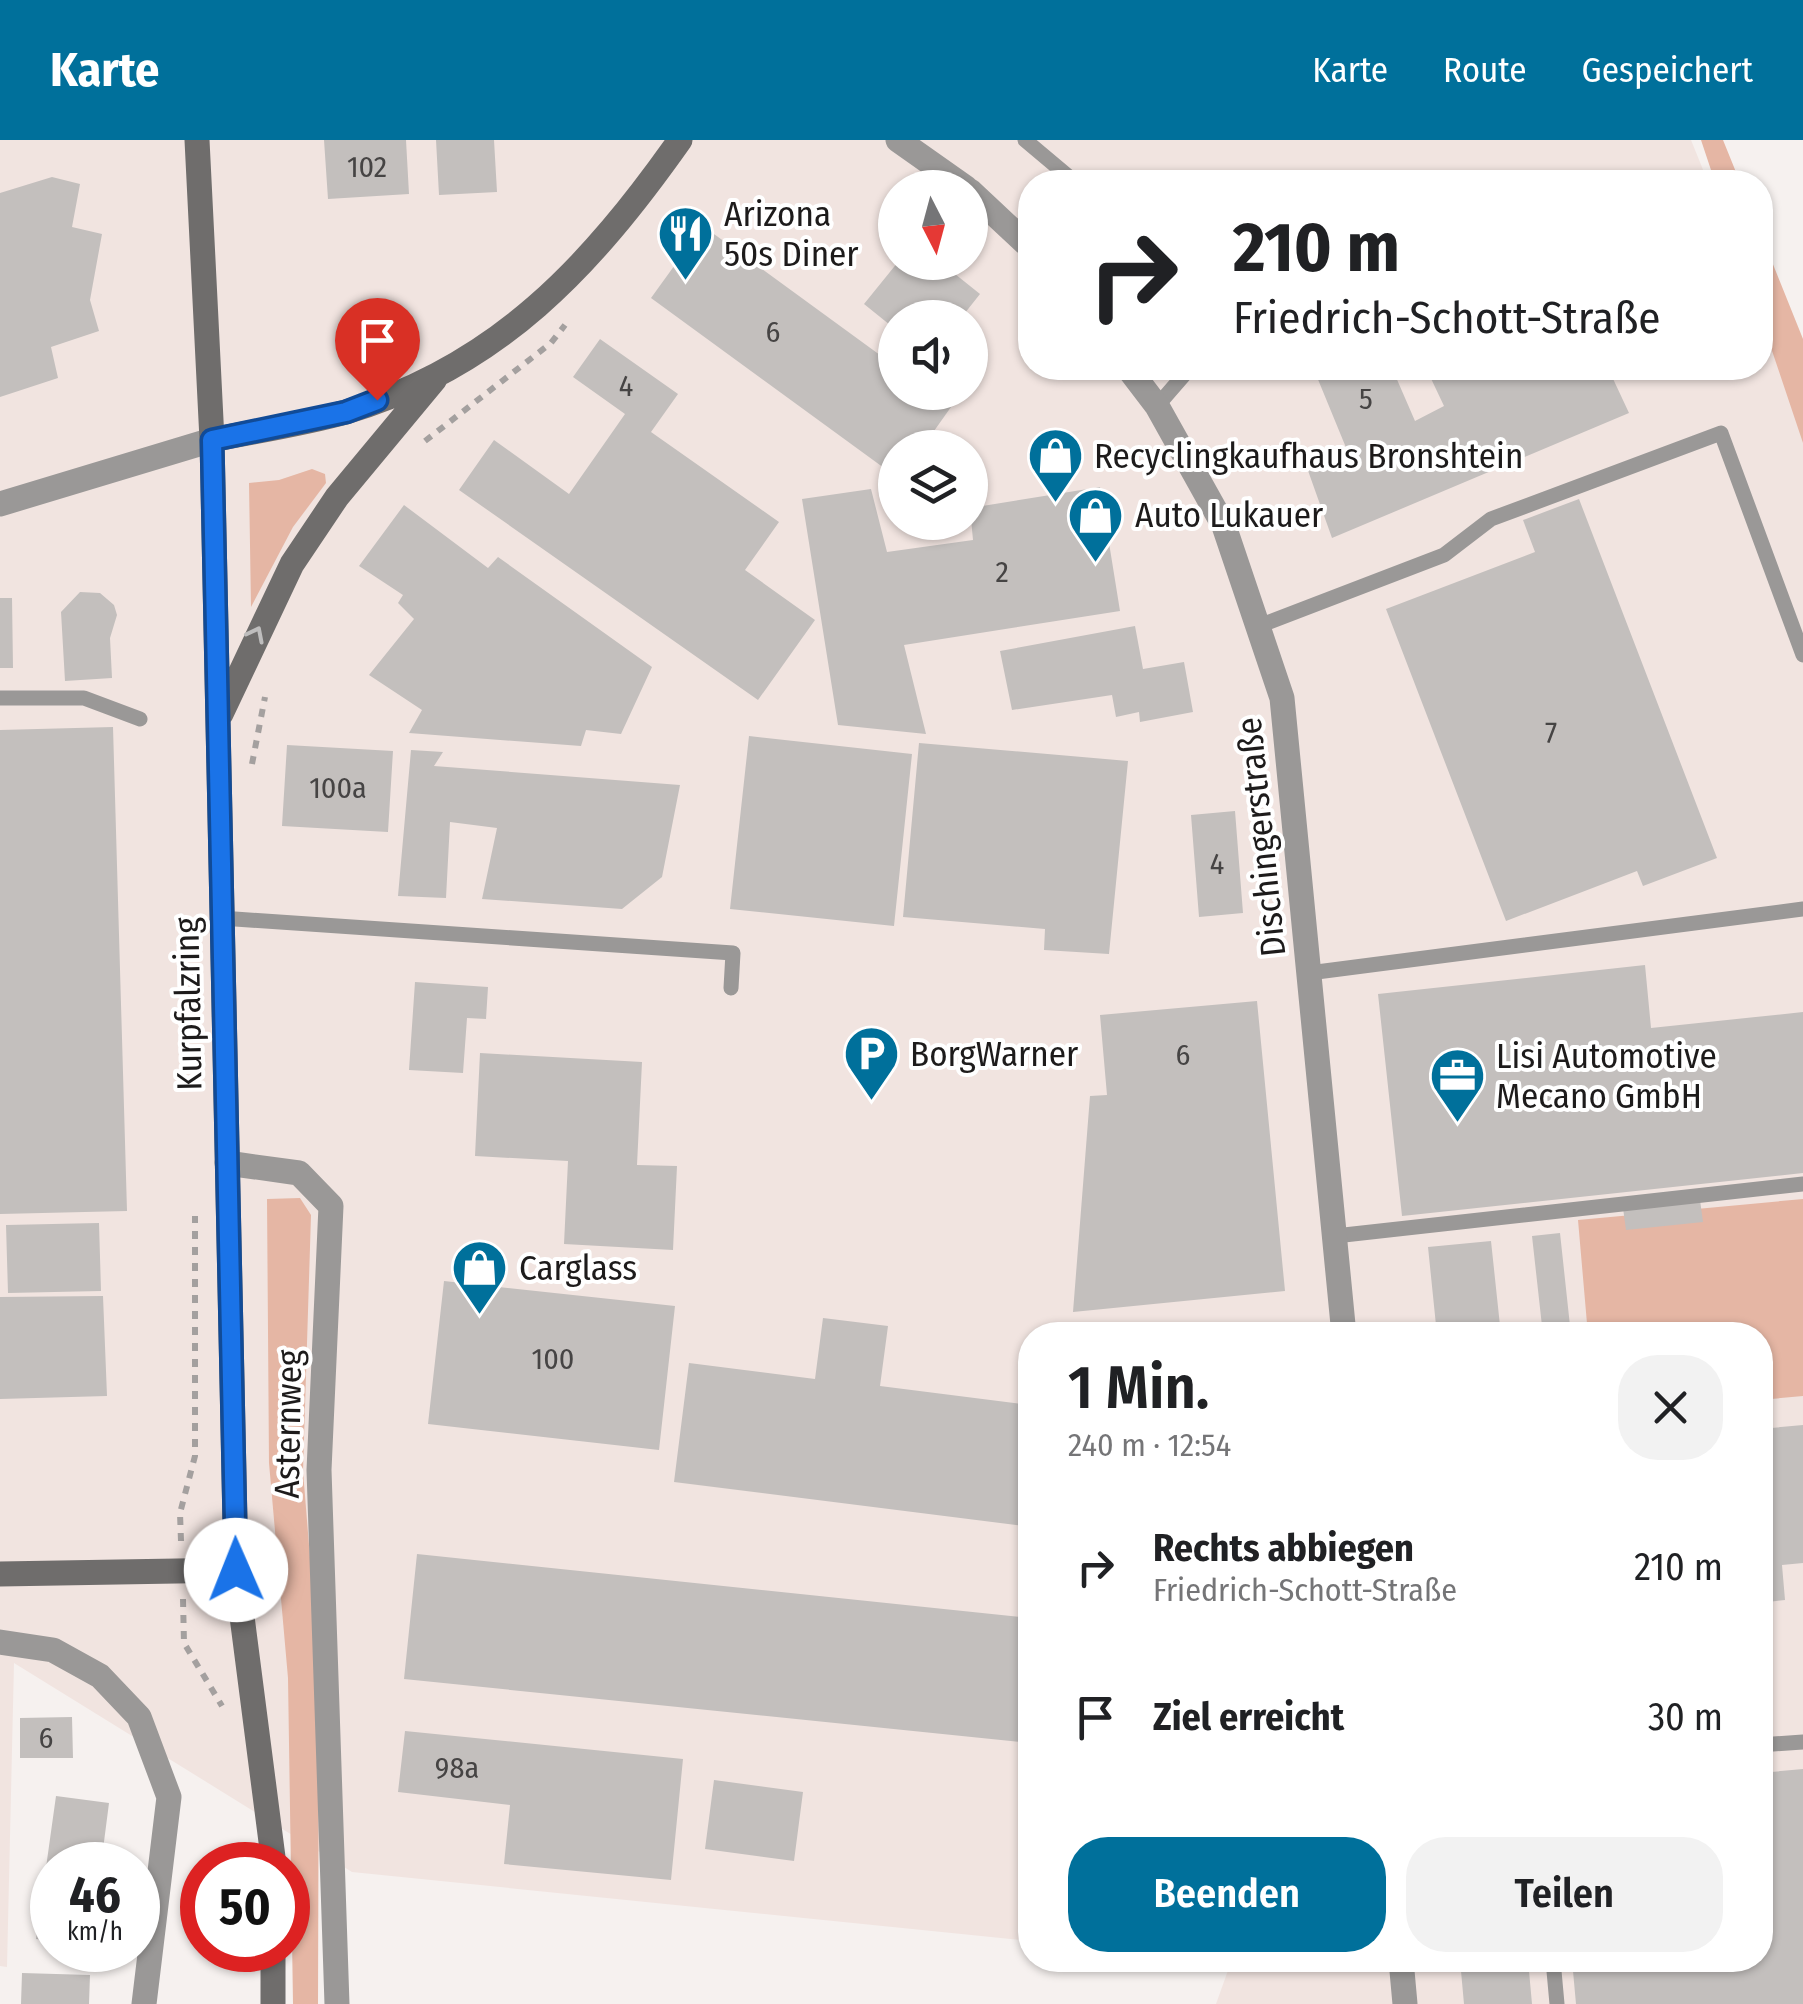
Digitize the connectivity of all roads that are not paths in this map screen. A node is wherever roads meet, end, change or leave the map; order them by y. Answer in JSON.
{"nodes":[{"id":1,"x":197,"y":140,"type":"edge"},
{"id":2,"x":680,"y":140,"type":"edge"},
{"id":3,"x":898,"y":140,"type":"edge"},
{"id":4,"x":1026,"y":140,"type":"edge"},
{"id":5,"x":941,"y":170,"type":"edge"},
{"id":6,"x":1061,"y":170,"type":"edge"},
{"id":7,"x":988,"y":208,"type":"edge"},
{"id":8,"x":1018,"y":236,"type":"edge"},
{"id":9,"x":439,"y":375,"type":"junction"},
{"id":10,"x":1137,"y":380,"type":"edge"},
{"id":11,"x":1179,"y":380,"type":"edge"},
{"id":12,"x":1156,"y":406,"type":"junction"},
{"id":13,"x":212,"y":440,"type":"junction"},
{"id":14,"x":0,"y":504,"type":"edge"},
{"id":15,"x":1258,"y":626,"type":"junction"},
{"id":16,"x":1803,"y":654,"type":"edge"},
{"id":17,"x":0,"y":698,"type":"edge"},
{"id":18,"x":140,"y":718,"type":"dead end"},
{"id":19,"x":217,"y":723,"type":"junction"},
{"id":20,"x":1803,"y":909,"type":"edge"},
{"id":21,"x":221,"y":918,"type":"junction"},
{"id":22,"x":1309,"y":973,"type":"junction"},
{"id":23,"x":731,"y":988,"type":"dead end"},
{"id":24,"x":227,"y":1163,"type":"junction"},
{"id":25,"x":1803,"y":1184,"type":"edge"},
{"id":26,"x":1336,"y":1236,"type":"junction"},
{"id":27,"x":1343,"y":1322,"type":"edge"},
{"id":28,"x":236,"y":1570,"type":"junction"},
{"id":29,"x":0,"y":1574,"type":"edge"},
{"id":30,"x":0,"y":1642,"type":"edge"},
{"id":31,"x":1803,"y":1742,"type":"edge"},
{"id":32,"x":1773,"y":1744,"type":"edge"},
{"id":33,"x":271,"y":1842,"type":"edge"},
{"id":34,"x":273,"y":1972,"type":"edge"},
{"id":35,"x":1402,"y":1972,"type":"edge"},
{"id":36,"x":1554,"y":1972,"type":"edge"},
{"id":37,"x":144,"y":2004,"type":"edge"},
{"id":38,"x":273,"y":2004,"type":"edge"},
{"id":39,"x":337,"y":2004,"type":"edge"},
{"id":40,"x":1405,"y":2004,"type":"edge"},
{"id":41,"x":1557,"y":2004,"type":"edge"}],
"edges":[{"from":1,"to":13,"type":"main road","name":"Kurpfalzring"},
{"from":2,"to":9,"type":"main road"},
{"from":3,"to":5,"type":"street"},
{"from":4,"to":6,"type":"lane"},
{"from":7,"to":8,"type":"street"},
{"from":9,"to":13,"type":"main road"},
{"from":19,"to":9,"type":"main road","one_way":true},
{"from":10,"to":12,"type":"street","name":"Dischingerstraße"},
{"from":11,"to":12,"type":"lane"},
{"from":12,"to":15,"type":"street","name":"Dischingerstraße"},
{"from":13,"to":14,"type":"street"},
{"from":13,"to":19,"type":"main road","name":"Kurpfalzring"},
{"from":15,"to":16,"type":"lane"},
{"from":15,"to":22,"type":"street","name":"Dischingerstraße"},
{"from":17,"to":18,"type":"lane"},
{"from":19,"to":21,"type":"main road","name":"Kurpfalzring"},
{"from":20,"to":22,"type":"lane"},
{"from":21,"to":23,"type":"lane"},
{"from":21,"to":24,"type":"main road","name":"Kurpfalzring"},
{"from":22,"to":26,"type":"street","name":"Dischingerstraße"},
{"from":24,"to":28,"type":"main road","name":"Kurpfalzring"},
{"from":24,"to":39,"type":"street","name":"Asternweg"},
{"from":25,"to":26,"type":"lane"},
{"from":26,"to":27,"type":"street","name":"Dischingerstraße"},
{"from":28,"to":29,"type":"main road"},
{"from":28,"to":33,"type":"main road","name":"Kurpfalzring"},
{"from":30,"to":37,"type":"street"},
{"from":31,"to":32,"type":"lane"},
{"from":34,"to":38,"type":"main road"},
{"from":35,"to":40,"type":"street"},
{"from":36,"to":41,"type":"lane"}]}
